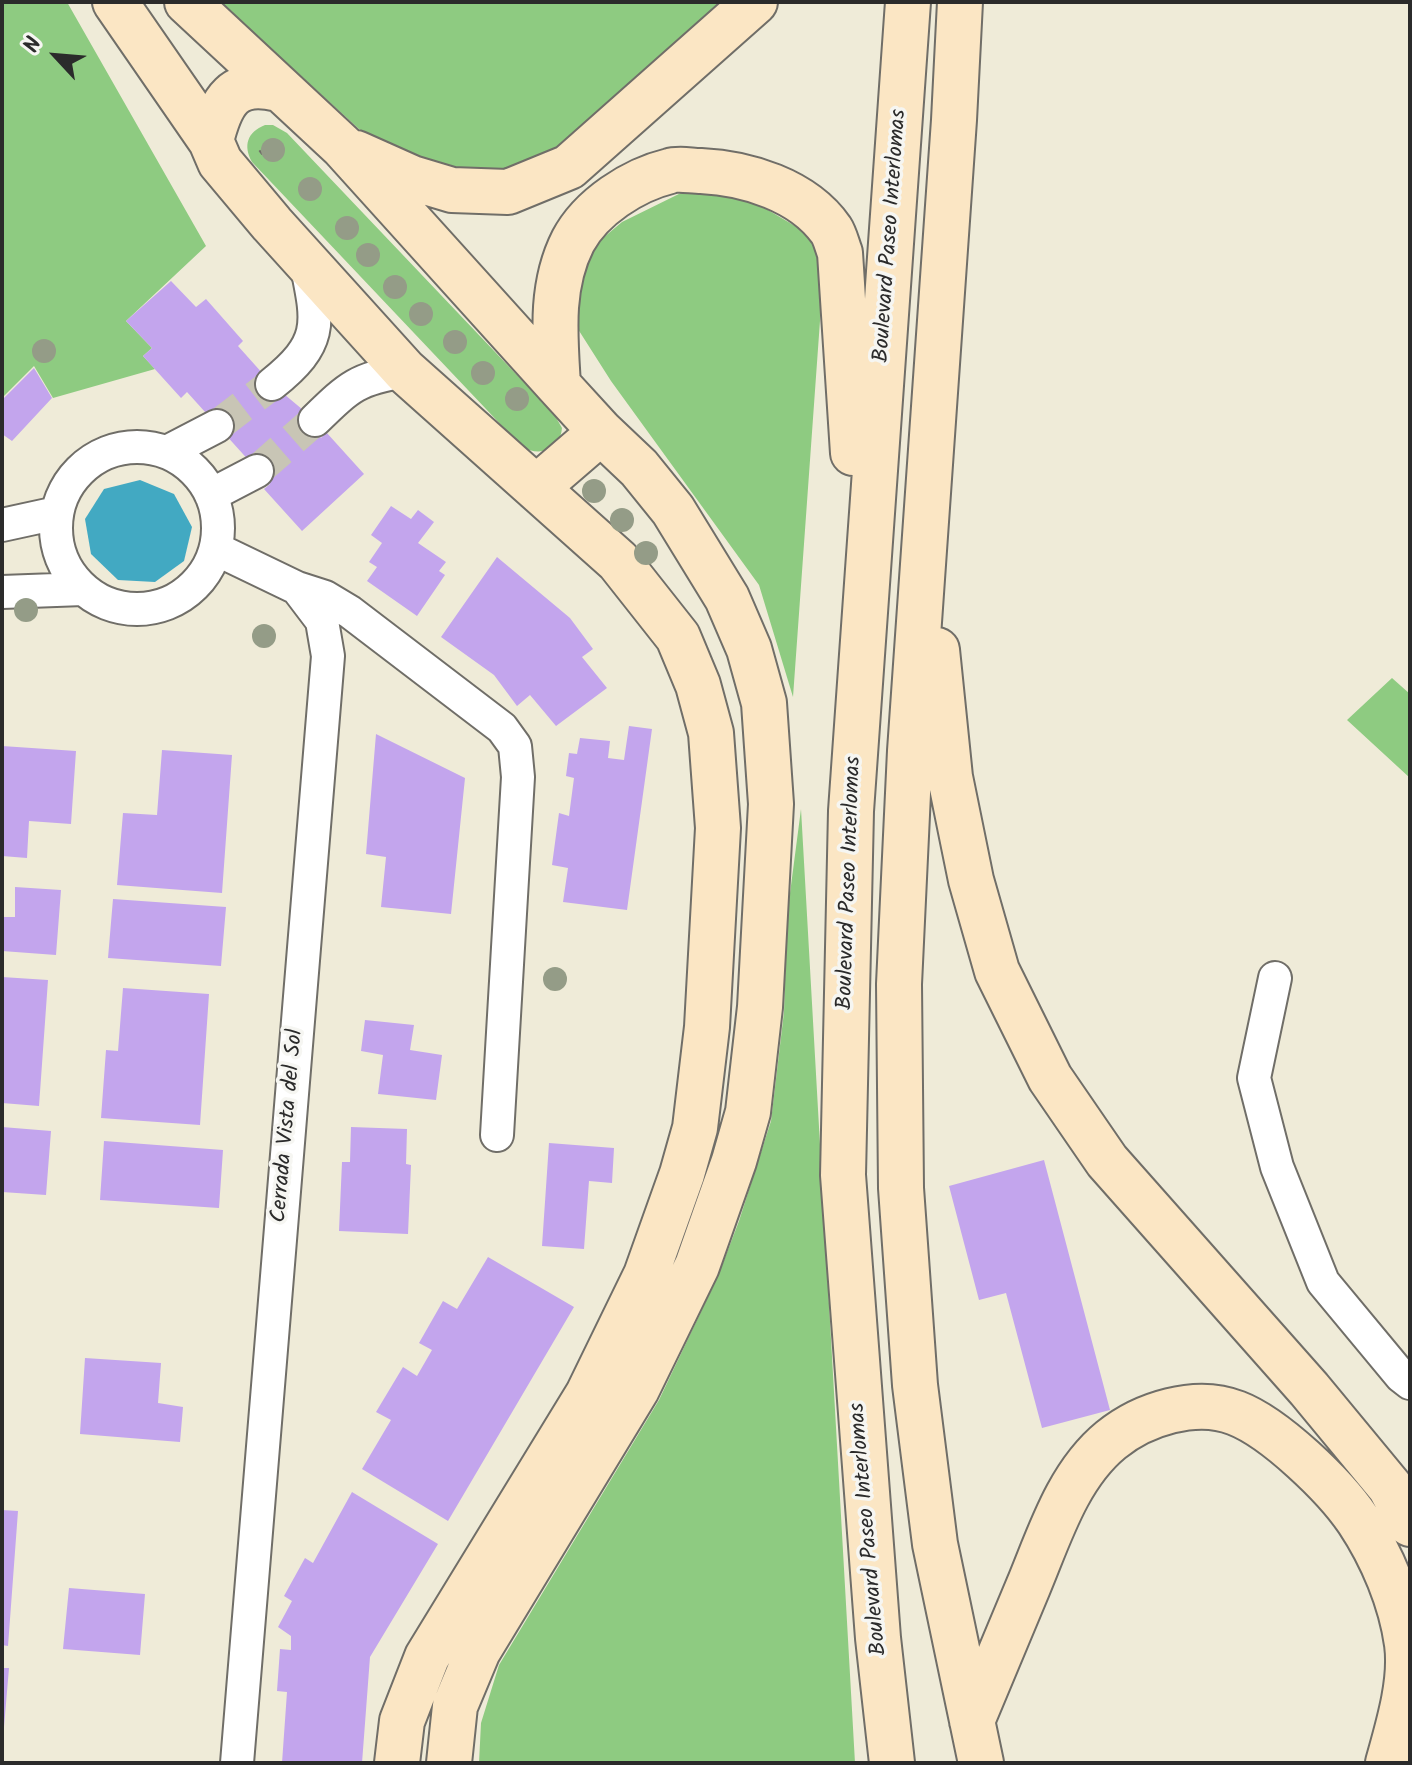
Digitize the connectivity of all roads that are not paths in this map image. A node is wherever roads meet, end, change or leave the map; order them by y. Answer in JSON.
{"nodes":[{"id":1,"x":115,"y":2,"type":"edge"},
{"id":2,"x":187,"y":2,"type":"edge"},
{"id":3,"x":755,"y":2,"type":"edge"},
{"id":4,"x":908,"y":2,"type":"edge"},
{"id":5,"x":960,"y":2,"type":"edge"},
{"id":6,"x":278,"y":89,"type":"junction"},
{"id":7,"x":343,"y":147,"type":"junction"},
{"id":8,"x":221,"y":158,"type":"junction"},
{"id":9,"x":306,"y":262,"type":"junction"},
{"id":10,"x":405,"y":371,"type":"junction"},
{"id":11,"x":272,"y":384,"type":"tunnel mouth"},
{"id":12,"x":558,"y":385,"type":"junction"},
{"id":13,"x":315,"y":420,"type":"tunnel mouth"},
{"id":14,"x":217,"y":426,"type":"tunnel mouth"},
{"id":15,"x":601,"y":432,"type":"junction"},
{"id":16,"x":167,"y":452,"type":"junction"},
{"id":17,"x":257,"y":471,"type":"tunnel mouth"},
{"id":18,"x":536,"y":488,"type":"junction"},
{"id":19,"x":211,"y":495,"type":"junction"},
{"id":20,"x":57,"y":513,"type":"junction"},
{"id":21,"x":924,"y":516,"type":"junction"},
{"id":22,"x":2,"y":525,"type":"edge"},
{"id":23,"x":216,"y":549,"type":"junction"},
{"id":24,"x":297,"y":588,"type":"junction"},
{"id":25,"x":83,"y":589,"type":"junction"},
{"id":26,"x":2,"y":592,"type":"edge"},
{"id":27,"x":863,"y":644,"type":"junction"},
{"id":28,"x":1275,"y":978,"type":"dead end"},
{"id":29,"x":497,"y":1135,"type":"dead end"},
{"id":30,"x":1410,"y":1383,"type":"edge"},
{"id":31,"x":1410,"y":1524,"type":"edge"},
{"id":32,"x":972,"y":1721,"type":"junction"},
{"id":33,"x":237,"y":1763,"type":"edge"},
{"id":34,"x":397,"y":1763,"type":"edge"},
{"id":35,"x":449,"y":1763,"type":"edge"},
{"id":36,"x":892,"y":1763,"type":"edge"},
{"id":37,"x":981,"y":1763,"type":"edge"},
{"id":38,"x":1388,"y":1763,"type":"edge"}],
"edges":[{"from":1,"to":8,"type":"main road"},
{"from":2,"to":6,"type":"main road"},
{"from":3,"to":7,"type":"main road"},
{"from":4,"to":27,"type":"main road","name":"Boulevard Paseo Interlomas"},
{"from":5,"to":21,"type":"main road"},
{"from":6,"to":7,"type":"main road"},
{"from":6,"to":8,"type":"main road"},
{"from":7,"to":12,"type":"main road"},
{"from":8,"to":9,"type":"main road"},
{"from":9,"to":10,"type":"main road"},
{"from":9,"to":11,"type":"street"},
{"from":10,"to":13,"type":"street"},
{"from":10,"to":18,"type":"main road"},
{"from":12,"to":15,"type":"main road"},
{"from":12,"to":27,"type":"main road"},
{"from":14,"to":16,"type":"street"},
{"from":15,"to":18,"type":"main road"},
{"from":15,"to":35,"type":"main road"},
{"from":16,"to":19,"type":"street"},
{"from":16,"to":20,"type":"street"},
{"from":17,"to":19,"type":"street"},
{"from":18,"to":34,"type":"main road"},
{"from":19,"to":23,"type":"street"},
{"from":20,"to":22,"type":"street"},
{"from":20,"to":25,"type":"street"},
{"from":21,"to":31,"type":"main road"},
{"from":21,"to":32,"type":"main road"},
{"from":23,"to":24,"type":"street","name":"Cerrada Vista del Sol"},
{"from":23,"to":25,"type":"street"},
{"from":24,"to":29,"type":"street"},
{"from":24,"to":33,"type":"street","name":"Cerrada Vista del Sol"},
{"from":25,"to":26,"type":"street"},
{"from":27,"to":36,"type":"main road","name":"Boulevard Paseo Interlomas"},
{"from":28,"to":30,"type":"street"},
{"from":32,"to":37,"type":"main road"},
{"from":32,"to":38,"type":"main road"}]}
